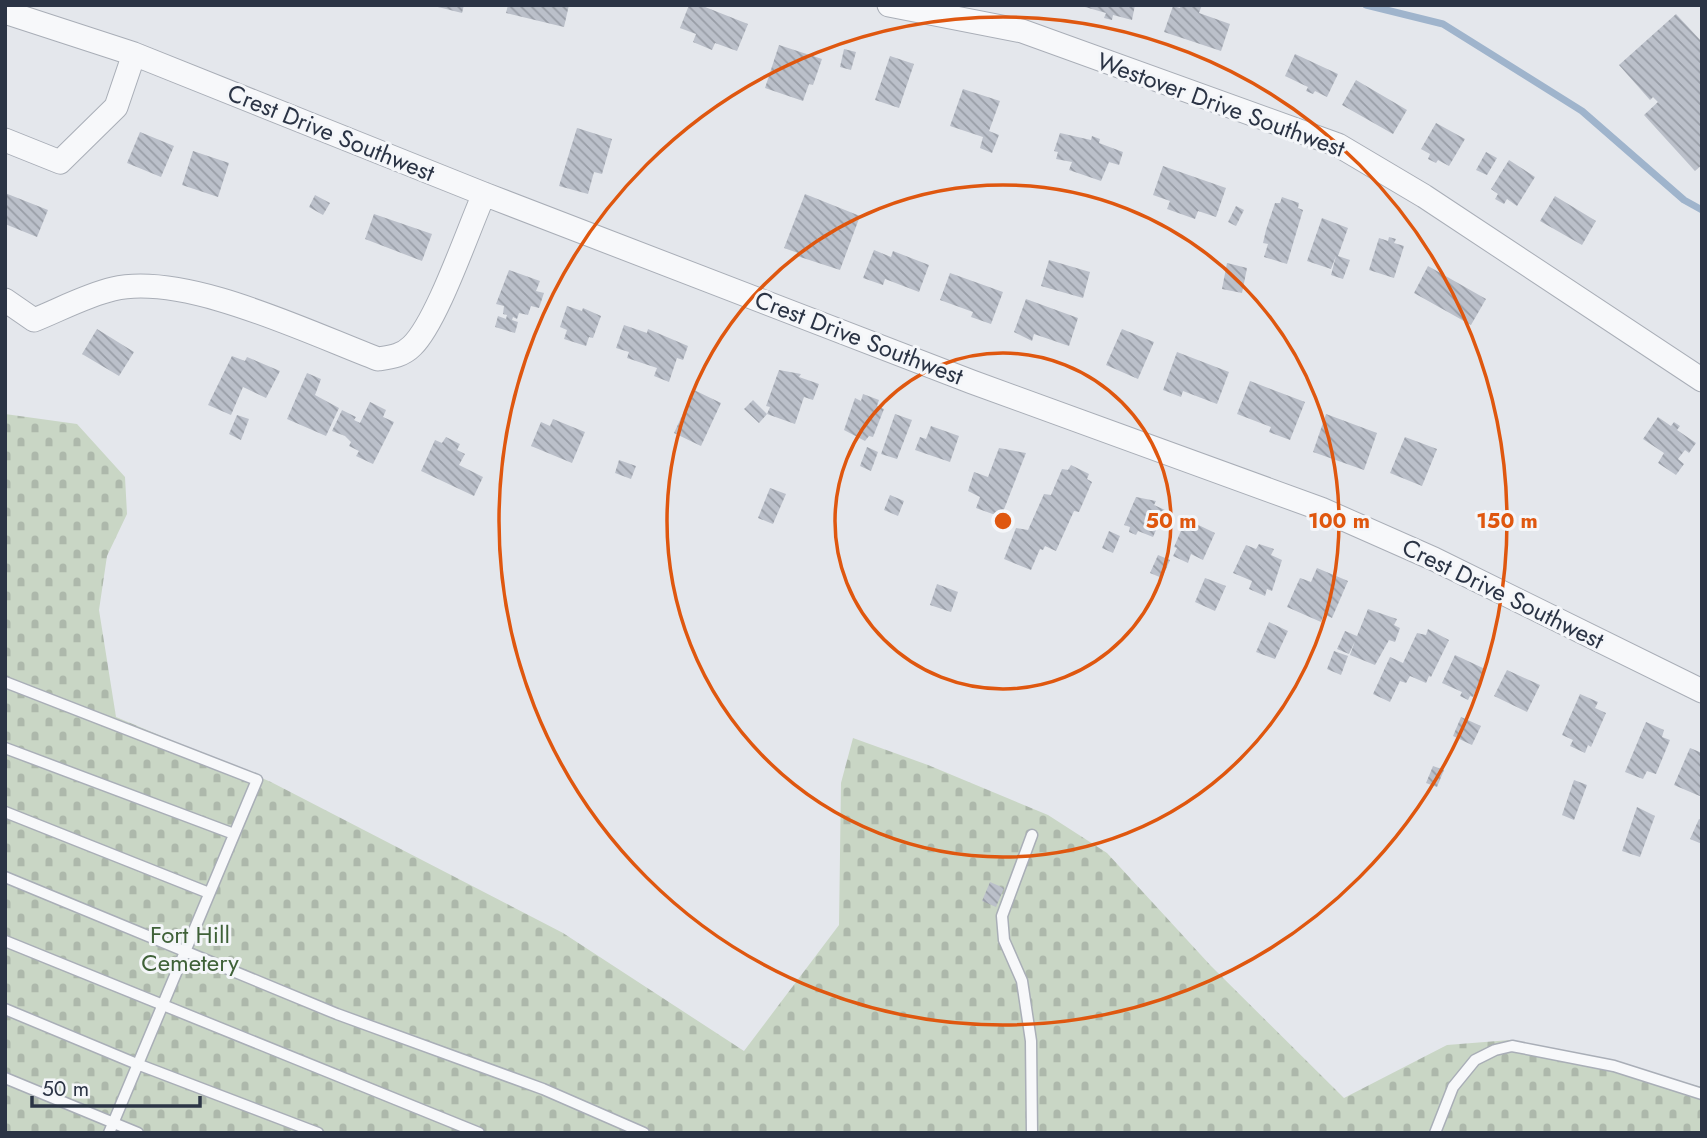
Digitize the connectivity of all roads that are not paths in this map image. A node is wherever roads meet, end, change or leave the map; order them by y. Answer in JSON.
{"nodes":[{"id":1,"x":889,"y":5,"type":"edge"},
{"id":2,"x":5,"y":12,"type":"edge"},
{"id":3,"x":134,"y":54,"type":"junction"},
{"id":4,"x":5,"y":140,"type":"edge"},
{"id":5,"x":484,"y":194,"type":"junction"},
{"id":6,"x":5,"y":300,"type":"edge"},
{"id":7,"x":1702,"y":380,"type":"edge"},
{"id":8,"x":5,"y":682,"type":"edge"},
{"id":9,"x":1702,"y":691,"type":"edge"},
{"id":10,"x":5,"y":748,"type":"edge"},
{"id":11,"x":5,"y":812,"type":"edge"},
{"id":12,"x":234,"y":834,"type":"junction"},
{"id":13,"x":1032,"y":835,"type":"dead end"},
{"id":14,"x":5,"y":877,"type":"edge"},
{"id":15,"x":209,"y":893,"type":"junction"},
{"id":16,"x":5,"y":941,"type":"edge"},
{"id":17,"x":187,"y":950,"type":"junction"},
{"id":18,"x":161,"y":1006,"type":"junction"},
{"id":19,"x":5,"y":1009,"type":"edge"},
{"id":20,"x":136,"y":1064,"type":"junction"},
{"id":21,"x":5,"y":1078,"type":"edge"},
{"id":22,"x":1702,"y":1094,"type":"edge"},
{"id":23,"x":111,"y":1128,"type":"edge"},
{"id":24,"x":138,"y":1133,"type":"edge"},
{"id":25,"x":318,"y":1133,"type":"edge"},
{"id":26,"x":479,"y":1133,"type":"edge"},
{"id":27,"x":644,"y":1133,"type":"edge"},
{"id":28,"x":1032,"y":1133,"type":"edge"},
{"id":29,"x":1435,"y":1133,"type":"edge"}],
"edges":[{"from":1,"to":7,"type":"street","name":"Westover Drive Southwest"},
{"from":2,"to":3,"type":"street","name":"Crest Drive Southwest"},
{"from":3,"to":4,"type":"street"},
{"from":3,"to":5,"type":"street","name":"Crest Drive Southwest"},
{"from":5,"to":6,"type":"street"},
{"from":5,"to":9,"type":"street","name":"Crest Drive Southwest"},
{"from":8,"to":12,"type":"lane"},
{"from":10,"to":12,"type":"lane"},
{"from":11,"to":15,"type":"lane"},
{"from":12,"to":15,"type":"lane"},
{"from":13,"to":28,"type":"lane"},
{"from":14,"to":17,"type":"lane"},
{"from":15,"to":17,"type":"lane"},
{"from":16,"to":18,"type":"lane"},
{"from":17,"to":18,"type":"lane"},
{"from":17,"to":27,"type":"lane"},
{"from":18,"to":20,"type":"lane"},
{"from":18,"to":26,"type":"lane"},
{"from":19,"to":20,"type":"lane"},
{"from":20,"to":23,"type":"lane"},
{"from":20,"to":25,"type":"lane"},
{"from":21,"to":23,"type":"lane"},
{"from":22,"to":29,"type":"lane"},
{"from":23,"to":24,"type":"lane"}]}
